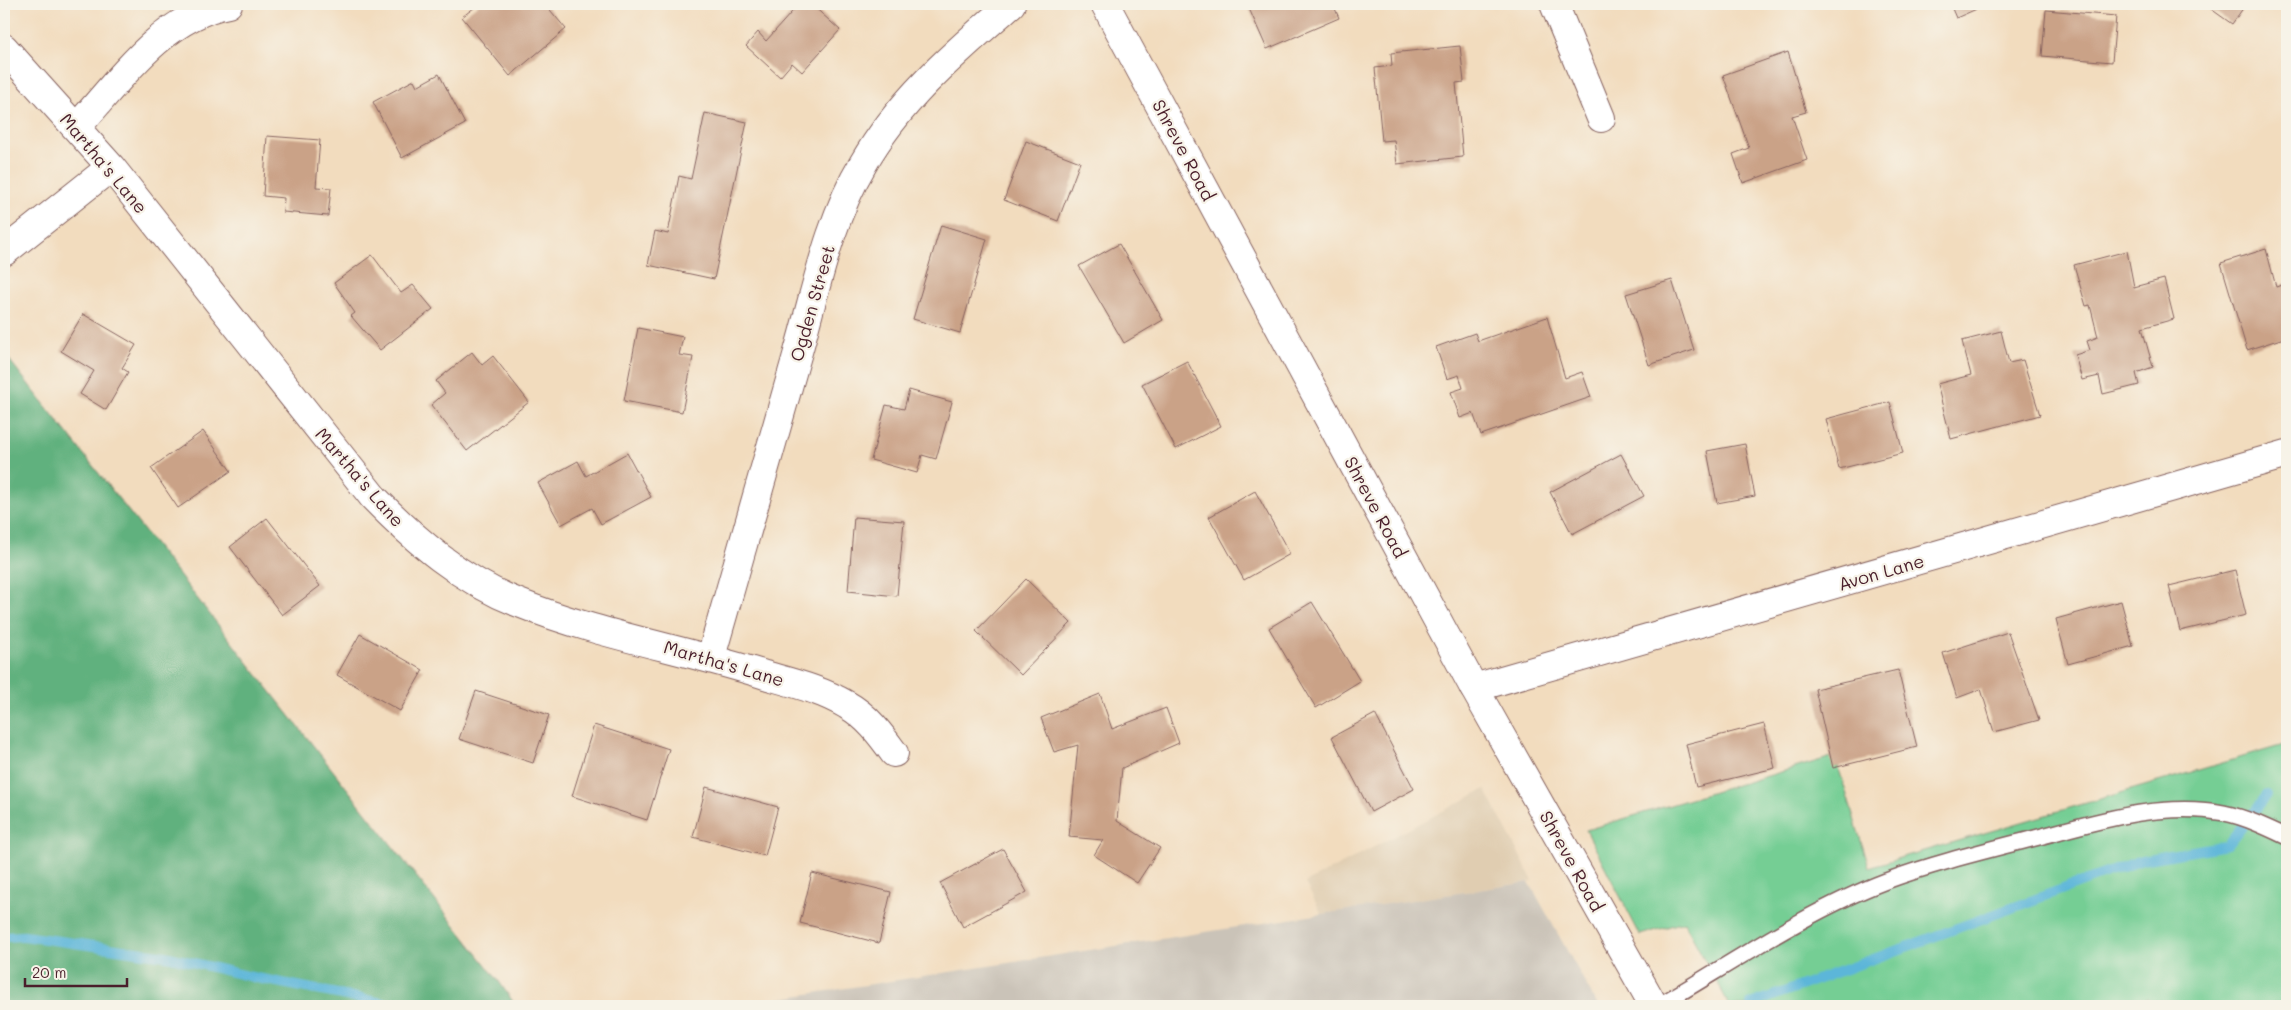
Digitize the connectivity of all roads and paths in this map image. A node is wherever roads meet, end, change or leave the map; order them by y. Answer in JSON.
{"nodes":[{"id":1,"x":228,"y":4,"type":"edge"},
{"id":2,"x":1011,"y":4,"type":"edge"},
{"id":3,"x":1105,"y":4,"type":"edge"},
{"id":4,"x":1554,"y":4,"type":"edge"},
{"id":5,"x":4,"y":48,"type":"edge"},
{"id":6,"x":1601,"y":118,"type":"dead end"},
{"id":7,"x":76,"y":128,"type":"junction"},
{"id":8,"x":111,"y":167,"type":"junction"},
{"id":9,"x":4,"y":252,"type":"edge"},
{"id":10,"x":2287,"y":454,"type":"edge"},
{"id":11,"x":711,"y":657,"type":"junction"},
{"id":12,"x":1474,"y":688,"type":"junction"},
{"id":13,"x":894,"y":753,"type":"dead end"},
{"id":14,"x":2287,"y":837,"type":"edge"},
{"id":15,"x":1654,"y":1006,"type":"edge"},
{"id":16,"x":1658,"y":1006,"type":"edge"}],
"edges":[{"from":1,"to":7,"type":"street"},
{"from":2,"to":11,"type":"street","name":"Ogden Street"},
{"from":3,"to":12,"type":"street","name":"Shreve Road"},
{"from":4,"to":6,"type":"street"},
{"from":5,"to":7,"type":"street","name":"Martha's Lane"},
{"from":7,"to":8,"type":"street","name":"Martha's Lane"},
{"from":8,"to":9,"type":"street"},
{"from":8,"to":11,"type":"street","name":"Martha's Lane"},
{"from":10,"to":12,"type":"street","name":"Avon Lane"},
{"from":11,"to":13,"type":"street","name":"Martha's Lane"},
{"from":12,"to":15,"type":"street","name":"Shreve Road"},
{"from":14,"to":16,"type":"lane"}]}
